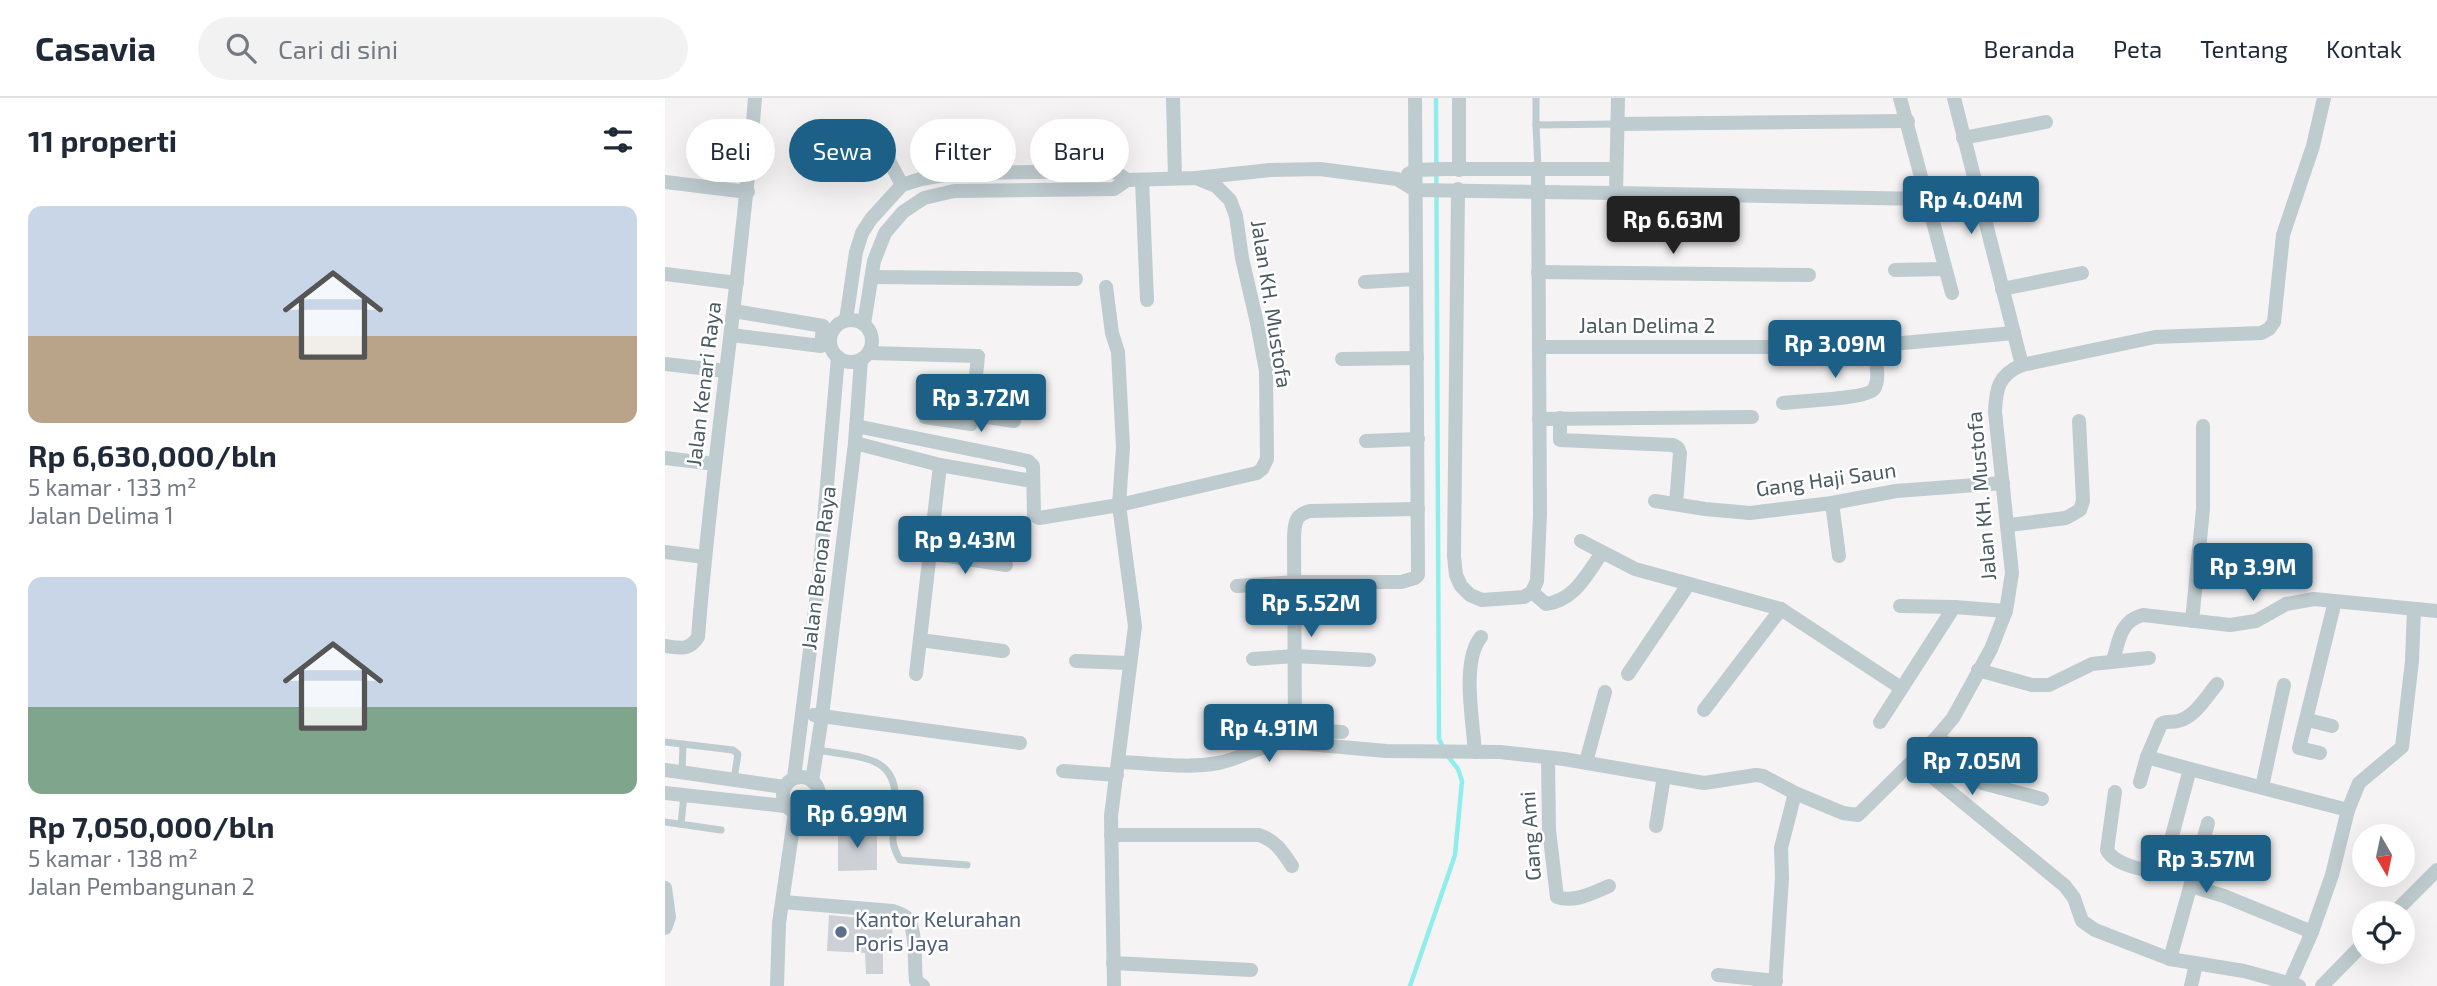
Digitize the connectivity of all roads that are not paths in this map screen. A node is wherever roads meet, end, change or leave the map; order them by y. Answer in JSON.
{"nodes":[{"id":1,"x":755,"y":98,"type":"edge"},
{"id":2,"x":1173,"y":98,"type":"edge"},
{"id":3,"x":1415,"y":98,"type":"edge"},
{"id":4,"x":1459,"y":98,"type":"edge"},
{"id":5,"x":1536,"y":98,"type":"edge"},
{"id":6,"x":1618,"y":98,"type":"edge"},
{"id":7,"x":1901,"y":98,"type":"edge"},
{"id":8,"x":1954,"y":98,"type":"edge"},
{"id":9,"x":2324,"y":98,"type":"edge"},
{"id":10,"x":1908,"y":121,"type":"junction"},
{"id":11,"x":2046,"y":122,"type":"dead end"},
{"id":12,"x":1618,"y":124,"type":"junction"},
{"id":13,"x":1537,"y":125,"type":"junction"},
{"id":14,"x":1963,"y":138,"type":"junction"},
{"id":15,"x":1452,"y":169,"type":"junction"},
{"id":16,"x":1538,"y":169,"type":"junction"},
{"id":17,"x":1616,"y":169,"type":"junction"},
{"id":18,"x":1418,"y":170,"type":"junction"},
{"id":19,"x":1496,"y":170,"type":"junction"},
{"id":20,"x":896,"y":174,"type":"edge"},
{"id":21,"x":1175,"y":178,"type":"junction"},
{"id":22,"x":1196,"y":178,"type":"junction"},
{"id":23,"x":1397,"y":179,"type":"junction"},
{"id":24,"x":1134,"y":180,"type":"junction"},
{"id":25,"x":665,"y":183,"type":"edge"},
{"id":26,"x":902,"y":185,"type":"junction"},
{"id":27,"x":1452,"y":190,"type":"junction"},
{"id":28,"x":1493,"y":190,"type":"junction"},
{"id":29,"x":1419,"y":191,"type":"junction"},
{"id":30,"x":1538,"y":191,"type":"junction"},
{"id":31,"x":748,"y":192,"type":"junction"},
{"id":32,"x":1616,"y":193,"type":"junction"},
{"id":33,"x":1926,"y":199,"type":"junction"},
{"id":34,"x":1945,"y":269,"type":"junction"},
{"id":35,"x":1895,"y":270,"type":"dead end"},
{"id":36,"x":1538,"y":272,"type":"junction"},
{"id":37,"x":2082,"y":273,"type":"dead end"},
{"id":38,"x":665,"y":274,"type":"edge"},
{"id":39,"x":1809,"y":275,"type":"dead end"},
{"id":40,"x":872,"y":277,"type":"junction"},
{"id":41,"x":1076,"y":279,"type":"dead end"},
{"id":42,"x":1416,"y":279,"type":"junction"},
{"id":43,"x":1365,"y":282,"type":"dead end"},
{"id":44,"x":737,"y":283,"type":"junction"},
{"id":45,"x":1106,"y":288,"type":"dead end"},
{"id":46,"x":2002,"y":289,"type":"junction"},
{"id":47,"x":1952,"y":293,"type":"dead end"},
{"id":48,"x":1147,"y":300,"type":"dead end"},
{"id":49,"x":734,"y":311,"type":"junction"},
{"id":50,"x":846,"y":320,"type":"junction"},
{"id":51,"x":864,"y":324,"type":"junction"},
{"id":52,"x":2014,"y":333,"type":"junction"},
{"id":53,"x":731,"y":335,"type":"junction"},
{"id":54,"x":1873,"y":346,"type":"junction"},
{"id":55,"x":1539,"y":347,"type":"junction"},
{"id":56,"x":1798,"y":347,"type":"dead end"},
{"id":57,"x":1836,"y":349,"type":"dead end"},
{"id":58,"x":865,"y":356,"type":"junction"},
{"id":59,"x":838,"y":357,"type":"junction"},
{"id":60,"x":1417,"y":358,"type":"junction"},
{"id":61,"x":1342,"y":359,"type":"dead end"},
{"id":62,"x":665,"y":364,"type":"edge"},
{"id":63,"x":2022,"y":365,"type":"junction"},
{"id":64,"x":726,"y":372,"type":"junction"},
{"id":65,"x":1783,"y":403,"type":"dead end"},
{"id":66,"x":973,"y":415,"type":"junction"},
{"id":67,"x":925,"y":417,"type":"dead end"},
{"id":68,"x":1752,"y":417,"type":"dead end"},
{"id":69,"x":1560,"y":418,"type":"junction"},
{"id":70,"x":1539,"y":419,"type":"junction"},
{"id":71,"x":1014,"y":421,"type":"dead end"},
{"id":72,"x":2079,"y":421,"type":"dead end"},
{"id":73,"x":856,"y":426,"type":"junction"},
{"id":74,"x":2203,"y":426,"type":"dead end"},
{"id":75,"x":1418,"y":439,"type":"junction"},
{"id":76,"x":1366,"y":441,"type":"dead end"},
{"id":77,"x":855,"y":443,"type":"junction"},
{"id":78,"x":665,"y":458,"type":"edge"},
{"id":79,"x":715,"y":464,"type":"junction"},
{"id":80,"x":940,"y":464,"type":"junction"},
{"id":81,"x":1026,"y":480,"type":"dead end"},
{"id":82,"x":2003,"y":483,"type":"junction"},
{"id":83,"x":1655,"y":501,"type":"dead end"},
{"id":84,"x":1832,"y":503,"type":"junction"},
{"id":85,"x":1676,"y":504,"type":"junction"},
{"id":86,"x":1119,"y":505,"type":"junction"},
{"id":87,"x":1418,"y":509,"type":"junction"},
{"id":88,"x":2009,"y":525,"type":"junction"},
{"id":89,"x":1581,"y":541,"type":"dead end"},
{"id":90,"x":665,"y":552,"type":"edge"},
{"id":91,"x":929,"y":553,"type":"junction"},
{"id":92,"x":1602,"y":553,"type":"junction"},
{"id":93,"x":1839,"y":556,"type":"dead end"},
{"id":94,"x":704,"y":557,"type":"junction"},
{"id":95,"x":1006,"y":565,"type":"dead end"},
{"id":96,"x":819,"y":578,"type":"junction"},
{"id":97,"x":838,"y":581,"type":"junction"},
{"id":98,"x":1295,"y":582,"type":"junction"},
{"id":99,"x":1688,"y":585,"type":"junction"},
{"id":100,"x":1237,"y":586,"type":"dead end"},
{"id":101,"x":1532,"y":592,"type":"junction"},
{"id":102,"x":2335,"y":601,"type":"junction"},
{"id":103,"x":1900,"y":606,"type":"dead end"},
{"id":104,"x":1954,"y":607,"type":"junction"},
{"id":105,"x":2414,"y":608,"type":"junction"},
{"id":106,"x":1781,"y":609,"type":"junction"},
{"id":107,"x":2006,"y":611,"type":"junction"},
{"id":108,"x":2437,"y":611,"type":"edge"},
{"id":109,"x":2192,"y":621,"type":"junction"},
{"id":110,"x":1481,"y":637,"type":"dead end"},
{"id":111,"x":920,"y":640,"type":"junction"},
{"id":112,"x":665,"y":646,"type":"edge"},
{"id":113,"x":1003,"y":651,"type":"dead end"},
{"id":114,"x":1295,"y":656,"type":"junction"},
{"id":115,"x":2150,"y":658,"type":"dead end"},
{"id":116,"x":1253,"y":659,"type":"dead end"},
{"id":117,"x":1369,"y":660,"type":"dead end"},
{"id":118,"x":1076,"y":661,"type":"dead end"},
{"id":119,"x":2113,"y":661,"type":"junction"},
{"id":120,"x":1128,"y":663,"type":"junction"},
{"id":121,"x":1978,"y":670,"type":"junction"},
{"id":122,"x":916,"y":674,"type":"dead end"},
{"id":123,"x":1628,"y":674,"type":"dead end"},
{"id":124,"x":2217,"y":684,"type":"dead end"},
{"id":125,"x":2284,"y":685,"type":"dead end"},
{"id":126,"x":1901,"y":688,"type":"junction"},
{"id":127,"x":1605,"y":692,"type":"dead end"},
{"id":128,"x":1704,"y":710,"type":"dead end"},
{"id":129,"x":802,"y":713,"type":"junction"},
{"id":130,"x":822,"y":716,"type":"junction"},
{"id":131,"x":2308,"y":720,"type":"junction"},
{"id":132,"x":1880,"y":722,"type":"dead end"},
{"id":133,"x":2332,"y":726,"type":"dead end"},
{"id":134,"x":1342,"y":732,"type":"dead end"},
{"id":135,"x":1295,"y":736,"type":"junction"},
{"id":136,"x":1936,"y":738,"type":"junction"},
{"id":137,"x":665,"y":742,"type":"edge"},
{"id":138,"x":1020,"y":743,"type":"dead end"},
{"id":139,"x":683,"y":744,"type":"junction"},
{"id":140,"x":817,"y":750,"type":"junction"},
{"id":141,"x":1475,"y":752,"type":"junction"},
{"id":142,"x":2321,"y":753,"type":"dead end"},
{"id":143,"x":2147,"y":757,"type":"junction"},
{"id":144,"x":1548,"y":758,"type":"junction"},
{"id":145,"x":1913,"y":761,"type":"junction"},
{"id":146,"x":1586,"y":762,"type":"junction"},
{"id":147,"x":1118,"y":769,"type":"junction"},
{"id":148,"x":2190,"y":769,"type":"junction"},
{"id":149,"x":665,"y":770,"type":"edge"},
{"id":150,"x":1063,"y":771,"type":"dead end"},
{"id":151,"x":682,"y":772,"type":"junction"},
{"id":152,"x":1664,"y":776,"type":"junction"},
{"id":153,"x":734,"y":779,"type":"junction"},
{"id":154,"x":812,"y":781,"type":"junction"},
{"id":155,"x":789,"y":782,"type":"junction"},
{"id":156,"x":2140,"y":782,"type":"dead end"},
{"id":157,"x":2262,"y":787,"type":"junction"},
{"id":158,"x":2115,"y":792,"type":"dead end"},
{"id":159,"x":665,"y":793,"type":"edge"},
{"id":160,"x":1795,"y":793,"type":"junction"},
{"id":161,"x":684,"y":795,"type":"junction"},
{"id":162,"x":2042,"y":799,"type":"dead end"},
{"id":163,"x":790,"y":809,"type":"junction"},
{"id":164,"x":2348,"y":810,"type":"junction"},
{"id":165,"x":665,"y":822,"type":"edge"},
{"id":166,"x":2208,"y":822,"type":"dead end"},
{"id":167,"x":681,"y":824,"type":"junction"},
{"id":168,"x":1656,"y":826,"type":"dead end"},
{"id":169,"x":721,"y":830,"type":"dead end"},
{"id":170,"x":1111,"y":835,"type":"junction"},
{"id":171,"x":967,"y":866,"type":"dead end"},
{"id":172,"x":1292,"y":866,"type":"dead end"},
{"id":173,"x":2437,"y":870,"type":"edge"},
{"id":174,"x":1609,"y":886,"type":"dead end"},
{"id":175,"x":2191,"y":886,"type":"junction"},
{"id":176,"x":665,"y":888,"type":"edge"},
{"id":177,"x":2406,"y":901,"type":"edge"},
{"id":178,"x":783,"y":902,"type":"junction"},
{"id":179,"x":665,"y":928,"type":"edge"},
{"id":180,"x":2312,"y":932,"type":"junction"},
{"id":181,"x":2352,"y":955,"type":"edge"},
{"id":182,"x":2171,"y":959,"type":"junction"},
{"id":183,"x":1113,"y":963,"type":"junction"},
{"id":184,"x":2196,"y":964,"type":"junction"},
{"id":185,"x":1251,"y":970,"type":"dead end"},
{"id":186,"x":1718,"y":975,"type":"dead end"},
{"id":187,"x":1776,"y":984,"type":"edge"},
{"id":188,"x":2294,"y":985,"type":"edge"},
{"id":189,"x":777,"y":986,"type":"edge"},
{"id":190,"x":923,"y":986,"type":"edge"},
{"id":191,"x":1114,"y":986,"type":"edge"},
{"id":192,"x":2191,"y":986,"type":"edge"},
{"id":193,"x":2322,"y":986,"type":"edge"}],
"edges":[{"from":1,"to":31,"type":"street","name":"Jalan Kenari Raya"},
{"from":2,"to":21,"type":"street"},
{"from":3,"to":18,"type":"street"},
{"from":4,"to":15,"type":"street"},
{"from":5,"to":13,"type":"lane"},
{"from":6,"to":12,"type":"street"},
{"from":7,"to":10,"type":"street"},
{"from":8,"to":14,"type":"street"},
{"from":9,"to":63,"type":"street"},
{"from":10,"to":12,"type":"street"},
{"from":10,"to":33,"type":"street"},
{"from":11,"to":14,"type":"street"},
{"from":12,"to":13,"type":"lane"},
{"from":12,"to":17,"type":"street"},
{"from":13,"to":16,"type":"lane"},
{"from":14,"to":46,"type":"street"},
{"from":15,"to":18,"type":"street"},
{"from":15,"to":19,"type":"street"},
{"from":16,"to":17,"type":"street"},
{"from":16,"to":19,"type":"street"},
{"from":16,"to":30,"type":"street"},
{"from":17,"to":32,"type":"street"},
{"from":18,"to":23,"type":"street"},
{"from":18,"to":29,"type":"street"},
{"from":19,"to":28,"type":"street"},
{"from":20,"to":26,"type":"street"},
{"from":21,"to":22,"type":"street"},
{"from":21,"to":24,"type":"street"},
{"from":22,"to":23,"type":"street"},
{"from":22,"to":86,"type":"street","name":"Jalan KH. Mustofa"},
{"from":23,"to":29,"type":"street"},
{"from":24,"to":26,"type":"street"},
{"from":24,"to":40,"type":"street"},
{"from":24,"to":48,"type":"street"},
{"from":25,"to":31,"type":"street"},
{"from":26,"to":50,"type":"street"},
{"from":27,"to":28,"type":"street"},
{"from":27,"to":29,"type":"street"},
{"from":27,"to":101,"type":"street"},
{"from":28,"to":30,"type":"street"},
{"from":29,"to":42,"type":"street"},
{"from":30,"to":32,"type":"street"},
{"from":30,"to":36,"type":"street"},
{"from":31,"to":44,"type":"street","name":"Jalan Kenari Raya"},
{"from":32,"to":33,"type":"street"},
{"from":33,"to":34,"type":"street"},
{"from":34,"to":35,"type":"street"},
{"from":34,"to":47,"type":"street"},
{"from":36,"to":39,"type":"street"},
{"from":36,"to":55,"type":"street"},
{"from":37,"to":46,"type":"street"},
{"from":38,"to":44,"type":"street"},
{"from":40,"to":41,"type":"street"},
{"from":40,"to":51,"type":"street"},
{"from":42,"to":43,"type":"street"},
{"from":42,"to":60,"type":"street"},
{"from":44,"to":49,"type":"street","name":"Jalan Kenari Raya"},
{"from":45,"to":86,"type":"street"},
{"from":46,"to":52,"type":"street"},
{"from":49,"to":53,"type":"street","name":"Jalan Kenari Raya"},
{"from":49,"to":53,"type":"street"},
{"from":50,"to":51,"type":"street"},
{"from":50,"to":59,"type":"street"},
{"from":51,"to":58,"type":"street"},
{"from":52,"to":54,"type":"street"},
{"from":52,"to":63,"type":"street"},
{"from":53,"to":64,"type":"street","name":"Jalan Kenari Raya"},
{"from":54,"to":57,"type":"street"},
{"from":54,"to":65,"type":"street"},
{"from":55,"to":56,"type":"street","name":"Jalan Delima 2"},
{"from":55,"to":70,"type":"street"},
{"from":58,"to":59,"type":"street"},
{"from":58,"to":66,"type":"street"},
{"from":58,"to":73,"type":"street","name":"Jalan Benoa Raya"},
{"from":59,"to":96,"type":"street","name":"Jalan Benoa Raya"},
{"from":60,"to":61,"type":"street"},
{"from":60,"to":75,"type":"street"},
{"from":62,"to":64,"type":"street"},
{"from":63,"to":82,"type":"street","name":"Jalan KH. Mustofa"},
{"from":64,"to":79,"type":"street","name":"Jalan Kenari Raya"},
{"from":66,"to":67,"type":"street"},
{"from":66,"to":71,"type":"street"},
{"from":68,"to":69,"type":"street"},
{"from":69,"to":70,"type":"street"},
{"from":69,"to":85,"type":"street"},
{"from":70,"to":101,"type":"street"},
{"from":72,"to":88,"type":"street"},
{"from":73,"to":77,"type":"street","name":"Jalan Benoa Raya"},
{"from":73,"to":86,"type":"street","name":"Jalan KH. Mustofa"},
{"from":74,"to":109,"type":"street"},
{"from":75,"to":76,"type":"street"},
{"from":75,"to":87,"type":"street"},
{"from":77,"to":80,"type":"street"},
{"from":77,"to":97,"type":"street","name":"Jalan Benoa Raya"},
{"from":78,"to":79,"type":"street"},
{"from":79,"to":94,"type":"street","name":"Jalan Kenari Raya"},
{"from":80,"to":81,"type":"street"},
{"from":80,"to":91,"type":"street"},
{"from":82,"to":84,"type":"street","name":"Gang Haji Saun"},
{"from":82,"to":88,"type":"street","name":"Jalan KH. Mustofa"},
{"from":83,"to":85,"type":"street","name":"Gang Haji Saun"},
{"from":84,"to":85,"type":"street","name":"Gang Haji Saun"},
{"from":84,"to":93,"type":"street"},
{"from":86,"to":120,"type":"street"},
{"from":87,"to":98,"type":"street"},
{"from":87,"to":98,"type":"street"},
{"from":88,"to":107,"type":"street","name":"Jalan KH. Mustofa"},
{"from":89,"to":92,"type":"street"},
{"from":90,"to":94,"type":"street"},
{"from":91,"to":95,"type":"street"},
{"from":91,"to":111,"type":"street"},
{"from":92,"to":99,"type":"street"},
{"from":92,"to":101,"type":"street"},
{"from":94,"to":112,"type":"street","name":"Jalan Kenari Raya"},
{"from":96,"to":97,"type":"street"},
{"from":96,"to":129,"type":"street","name":"Jalan Benoa Raya"},
{"from":97,"to":130,"type":"street","name":"Jalan Benoa Raya"},
{"from":98,"to":100,"type":"street"},
{"from":98,"to":114,"type":"street"},
{"from":99,"to":106,"type":"street"},
{"from":99,"to":123,"type":"street"},
{"from":102,"to":105,"type":"street"},
{"from":102,"to":109,"type":"street"},
{"from":102,"to":131,"type":"street"},
{"from":103,"to":104,"type":"street"},
{"from":104,"to":107,"type":"street"},
{"from":104,"to":126,"type":"street"},
{"from":105,"to":108,"type":"street"},
{"from":105,"to":164,"type":"street"},
{"from":106,"to":126,"type":"street"},
{"from":106,"to":128,"type":"street"},
{"from":107,"to":121,"type":"street","name":"Jalan KH. Mustofa"},
{"from":109,"to":119,"type":"street"},
{"from":110,"to":141,"type":"street"},
{"from":111,"to":113,"type":"street"},
{"from":111,"to":122,"type":"street"},
{"from":114,"to":116,"type":"street"},
{"from":114,"to":117,"type":"street"},
{"from":114,"to":135,"type":"street"},
{"from":115,"to":119,"type":"street"},
{"from":118,"to":120,"type":"street"},
{"from":119,"to":121,"type":"street"},
{"from":120,"to":147,"type":"street"},
{"from":121,"to":136,"type":"street","name":"Jalan KH. Mustofa"},
{"from":124,"to":143,"type":"street"},
{"from":125,"to":157,"type":"street"},
{"from":126,"to":132,"type":"street"},
{"from":127,"to":146,"type":"street"},
{"from":129,"to":130,"type":"street"},
{"from":129,"to":155,"type":"street","name":"Jalan Benoa Raya"},
{"from":130,"to":138,"type":"street"},
{"from":130,"to":140,"type":"street","name":"Jalan Benoa Raya"},
{"from":131,"to":133,"type":"street"},
{"from":131,"to":142,"type":"street"},
{"from":134,"to":135,"type":"street"},
{"from":135,"to":141,"type":"street","name":"Jalan KH. Mustofa"},
{"from":135,"to":147,"type":"street"},
{"from":136,"to":145,"type":"street","name":"Jalan KH. Mustofa"},
{"from":136,"to":162,"type":"street"},
{"from":137,"to":139,"type":"lane"},
{"from":139,"to":151,"type":"lane"},
{"from":139,"to":153,"type":"lane"},
{"from":140,"to":154,"type":"street","name":"Jalan Benoa Raya"},
{"from":140,"to":171,"type":"lane"},
{"from":141,"to":144,"type":"street","name":"Jalan KH. Mustofa"},
{"from":143,"to":148,"type":"street"},
{"from":143,"to":156,"type":"street"},
{"from":144,"to":146,"type":"street","name":"Jalan KH. Mustofa"},
{"from":144,"to":174,"type":"street","name":"Gang Ami"},
{"from":145,"to":160,"type":"street","name":"Jalan KH. Mustofa"},
{"from":145,"to":182,"type":"street"},
{"from":146,"to":152,"type":"street","name":"Jalan KH. Mustofa"},
{"from":147,"to":150,"type":"street"},
{"from":147,"to":170,"type":"street"},
{"from":148,"to":157,"type":"street"},
{"from":148,"to":158,"type":"street"},
{"from":149,"to":151,"type":"street"},
{"from":151,"to":153,"type":"street"},
{"from":152,"to":160,"type":"street","name":"Jalan KH. Mustofa"},
{"from":152,"to":168,"type":"street"},
{"from":153,"to":155,"type":"street"},
{"from":154,"to":155,"type":"street"},
{"from":154,"to":163,"type":"street","name":"Jalan Benoa Raya"},
{"from":155,"to":163,"type":"street","name":"Jalan Benoa Raya"},
{"from":157,"to":164,"type":"street"},
{"from":159,"to":161,"type":"street"},
{"from":160,"to":187,"type":"street"},
{"from":161,"to":163,"type":"street"},
{"from":161,"to":167,"type":"lane"},
{"from":163,"to":178,"type":"street"},
{"from":164,"to":180,"type":"street"},
{"from":165,"to":167,"type":"lane"},
{"from":166,"to":175,"type":"street"},
{"from":167,"to":169,"type":"lane"},
{"from":170,"to":172,"type":"street"},
{"from":170,"to":183,"type":"street"},
{"from":173,"to":177,"type":"street"},
{"from":175,"to":180,"type":"street"},
{"from":175,"to":182,"type":"street"},
{"from":176,"to":179,"type":"street"},
{"from":178,"to":189,"type":"street"},
{"from":178,"to":190,"type":"street"},
{"from":180,"to":188,"type":"street"},
{"from":181,"to":193,"type":"street"},
{"from":182,"to":184,"type":"street"},
{"from":183,"to":185,"type":"street"},
{"from":183,"to":191,"type":"street"},
{"from":184,"to":188,"type":"street"},
{"from":184,"to":192,"type":"street"},
{"from":186,"to":187,"type":"street"}]}
